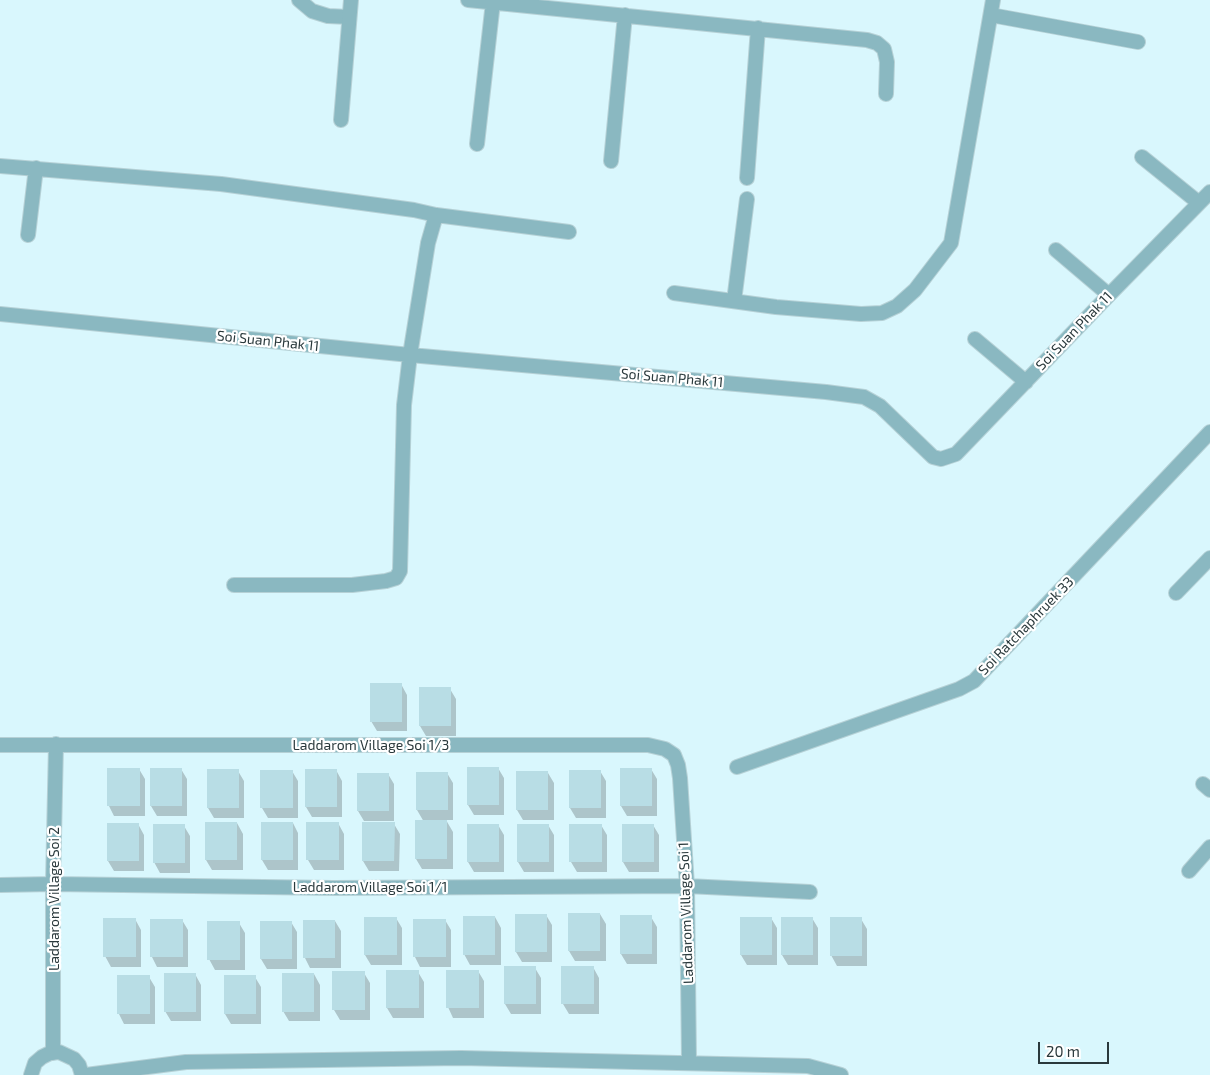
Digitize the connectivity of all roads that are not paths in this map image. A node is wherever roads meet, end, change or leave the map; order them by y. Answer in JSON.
{"nodes":[{"id":1,"x":299,"y":0,"type":"edge"},
{"id":2,"x":351,"y":0,"type":"edge"},
{"id":3,"x":468,"y":0,"type":"edge"},
{"id":4,"x":993,"y":0,"type":"edge"},
{"id":5,"x":493,"y":2,"type":"junction"},
{"id":6,"x":991,"y":14,"type":"junction"},
{"id":7,"x":625,"y":15,"type":"junction"},
{"id":8,"x":349,"y":17,"type":"junction"},
{"id":9,"x":758,"y":28,"type":"junction"},
{"id":10,"x":1138,"y":42,"type":"dead end"},
{"id":11,"x":886,"y":94,"type":"dead end"},
{"id":12,"x":341,"y":120,"type":"dead end"},
{"id":13,"x":477,"y":144,"type":"dead end"},
{"id":14,"x":1142,"y":157,"type":"dead end"},
{"id":15,"x":611,"y":161,"type":"dead end"},
{"id":16,"x":0,"y":166,"type":"edge"},
{"id":17,"x":36,"y":168,"type":"junction"},
{"id":18,"x":746,"y":178,"type":"dead end"},
{"id":19,"x":1210,"y":192,"type":"edge"},
{"id":20,"x":746,"y":199,"type":"dead end"},
{"id":21,"x":1199,"y":203,"type":"junction"},
{"id":22,"x":436,"y":215,"type":"junction"},
{"id":23,"x":569,"y":232,"type":"dead end"},
{"id":24,"x":28,"y":235,"type":"dead end"},
{"id":25,"x":1056,"y":250,"type":"dead end"},
{"id":26,"x":674,"y":293,"type":"dead end"},
{"id":27,"x":1108,"y":295,"type":"junction"},
{"id":28,"x":734,"y":301,"type":"junction"},
{"id":29,"x":0,"y":314,"type":"edge"},
{"id":30,"x":975,"y":339,"type":"dead end"},
{"id":31,"x":410,"y":355,"type":"junction"},
{"id":32,"x":1026,"y":382,"type":"junction"},
{"id":33,"x":1210,"y":432,"type":"edge"},
{"id":34,"x":1210,"y":558,"type":"edge"},
{"id":35,"x":234,"y":585,"type":"dead end"},
{"id":36,"x":1176,"y":593,"type":"dead end"},
{"id":37,"x":56,"y":744,"type":"junction"},
{"id":38,"x":0,"y":745,"type":"edge"},
{"id":39,"x":678,"y":765,"type":"joint"},
{"id":40,"x":737,"y":767,"type":"dead end"},
{"id":41,"x":1210,"y":847,"type":"edge"},
{"id":42,"x":1189,"y":871,"type":"dead end"},
{"id":43,"x":53,"y":884,"type":"junction"},
{"id":44,"x":0,"y":885,"type":"edge"},
{"id":45,"x":687,"y":886,"type":"junction"},
{"id":46,"x":810,"y":892,"type":"dead end"},
{"id":47,"x":53,"y":1053,"type":"junction"},
{"id":48,"x":689,"y":1062,"type":"junction"},
{"id":49,"x":31,"y":1075,"type":"edge"},
{"id":50,"x":84,"y":1075,"type":"edge"},
{"id":51,"x":841,"y":1075,"type":"edge"}],
"edges":[{"from":1,"to":8,"type":"street"},
{"from":2,"to":8,"type":"street"},
{"from":3,"to":5,"type":"street"},
{"from":4,"to":6,"type":"street"},
{"from":5,"to":7,"type":"street"},
{"from":5,"to":13,"type":"street"},
{"from":6,"to":10,"type":"street"},
{"from":6,"to":28,"type":"street"},
{"from":7,"to":9,"type":"street"},
{"from":7,"to":15,"type":"street"},
{"from":8,"to":12,"type":"street"},
{"from":9,"to":11,"type":"street"},
{"from":9,"to":18,"type":"street"},
{"from":14,"to":21,"type":"street"},
{"from":16,"to":17,"type":"street"},
{"from":17,"to":22,"type":"street"},
{"from":17,"to":24,"type":"street"},
{"from":19,"to":21,"type":"street","name":"Soi Suan Phak 11"},
{"from":20,"to":28,"type":"street"},
{"from":21,"to":27,"type":"street","name":"Soi Suan Phak 11"},
{"from":22,"to":23,"type":"street"},
{"from":22,"to":31,"type":"street"},
{"from":25,"to":27,"type":"street"},
{"from":26,"to":28,"type":"street"},
{"from":27,"to":32,"type":"street","name":"Soi Suan Phak 11"},
{"from":29,"to":31,"type":"street","name":"Soi Suan Phak 11"},
{"from":30,"to":32,"type":"street"},
{"from":31,"to":32,"type":"street","name":"Soi Suan Phak 11"},
{"from":31,"to":35,"type":"street"},
{"from":33,"to":40,"type":"street","name":"Soi Ratchaphruek 33"},
{"from":34,"to":36,"type":"street"},
{"from":37,"to":38,"type":"street","name":"Laddarom Village Soi 1/3"},
{"from":37,"to":39,"type":"street","name":"Laddarom Village Soi 1/3"},
{"from":37,"to":43,"type":"street","name":"Laddarom Village Soi 2"},
{"from":39,"to":45,"type":"street","name":"Laddarom Village Soi 1"},
{"from":41,"to":42,"type":"street"},
{"from":43,"to":44,"type":"street","name":"Laddarom Village Soi 1/1"},
{"from":43,"to":45,"type":"street","name":"Laddarom Village Soi 1/1"},
{"from":43,"to":47,"type":"street","name":"Laddarom Village Soi 2"},
{"from":45,"to":46,"type":"street","name":"Laddarom Village Soi 1/1"},
{"from":45,"to":48,"type":"street","name":"Laddarom Village Soi 1"},
{"from":47,"to":49,"type":"street"},
{"from":47,"to":50,"type":"street"},
{"from":48,"to":50,"type":"street"},
{"from":48,"to":51,"type":"street"}]}
